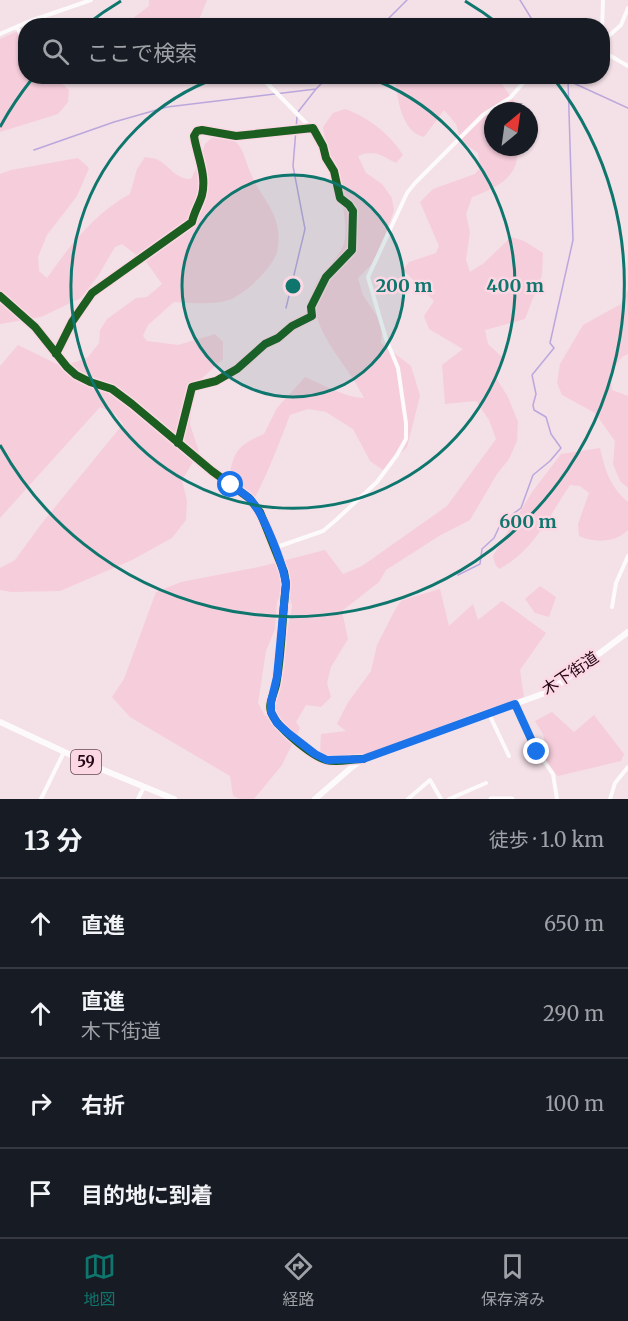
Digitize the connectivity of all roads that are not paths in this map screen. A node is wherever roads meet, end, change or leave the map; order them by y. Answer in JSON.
{"nodes":[{"id":1,"x":92,"y":0,"type":"edge"},
{"id":2,"x":603,"y":0,"type":"edge"},
{"id":3,"x":628,"y":8,"type":"edge"},
{"id":4,"x":42,"y":18,"type":"edge"},
{"id":5,"x":603,"y":18,"type":"edge"},
{"id":6,"x":17,"y":27,"type":"edge"},
{"id":7,"x":0,"y":34,"type":"edge"},
{"id":8,"x":610,"y":35,"type":"edge"},
{"id":9,"x":610,"y":56,"type":"edge"},
{"id":10,"x":628,"y":66,"type":"edge"},
{"id":11,"x":268,"y":84,"type":"edge"},
{"id":12,"x":523,"y":84,"type":"edge"},
{"id":13,"x":310,"y":128,"type":"junction"},
{"id":14,"x":0,"y":296,"type":"edge"},
{"id":15,"x":56,"y":354,"type":"junction"},
{"id":16,"x":178,"y":443,"type":"junction"},
{"id":17,"x":274,"y":548,"type":"junction"},
{"id":18,"x":628,"y":556,"type":"edge"},
{"id":19,"x":612,"y":607,"type":"dead end"},
{"id":20,"x":628,"y":632,"type":"edge"},
{"id":21,"x":515,"y":704,"type":"junction"},
{"id":22,"x":488,"y":713,"type":"junction"},
{"id":23,"x":0,"y":722,"type":"edge"},
{"id":24,"x":64,"y":752,"type":"junction"},
{"id":25,"x":509,"y":756,"type":"dead end"},
{"id":26,"x":363,"y":759,"type":"junction"},
{"id":27,"x":628,"y":766,"type":"edge"},
{"id":28,"x":486,"y":783,"type":"dead end"},
{"id":29,"x":144,"y":787,"type":"junction"},
{"id":30,"x":41,"y":799,"type":"edge"},
{"id":31,"x":138,"y":799,"type":"edge"},
{"id":32,"x":174,"y":799,"type":"edge"},
{"id":33,"x":315,"y":799,"type":"edge"},
{"id":34,"x":408,"y":799,"type":"edge"},
{"id":35,"x":441,"y":799,"type":"edge"},
{"id":36,"x":449,"y":799,"type":"edge"},
{"id":37,"x":491,"y":799,"type":"edge"},
{"id":38,"x":511,"y":799,"type":"edge"},
{"id":39,"x":557,"y":799,"type":"edge"},
{"id":40,"x":610,"y":799,"type":"edge"}],
"edges":[{"from":1,"to":4,"type":"street"},
{"from":2,"to":5,"type":"street"},
{"from":3,"to":8,"type":"street"},
{"from":6,"to":7,"type":"street"},
{"from":9,"to":10,"type":"street"},
{"from":11,"to":13,"type":"street"},
{"from":12,"to":17,"type":"street"},
{"from":13,"to":15,"type":"street"},
{"from":13,"to":16,"type":"street"},
{"from":14,"to":15,"type":"street"},
{"from":15,"to":16,"type":"street"},
{"from":16,"to":17,"type":"street"},
{"from":17,"to":26,"type":"street"},
{"from":18,"to":19,"type":"street"},
{"from":20,"to":21,"type":"main road","name":"木下街道"},
{"from":21,"to":22,"type":"main road","name":"木下街道"},
{"from":21,"to":39,"type":"street"},
{"from":22,"to":25,"type":"street"},
{"from":22,"to":26,"type":"main road","name":"木下街道"},
{"from":23,"to":24,"type":"main road","number":"59"},
{"from":24,"to":29,"type":"main road","number":"59"},
{"from":24,"to":30,"type":"street"},
{"from":26,"to":33,"type":"main road","name":"木下街道"},
{"from":27,"to":40,"type":"street"},
{"from":28,"to":36,"type":"street"},
{"from":29,"to":31,"type":"street"},
{"from":29,"to":32,"type":"main road","number":"59"},
{"from":34,"to":35,"type":"street"},
{"from":37,"to":38,"type":"street"}]}
